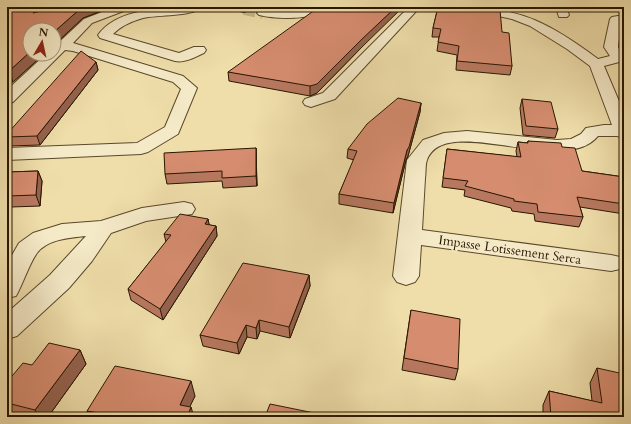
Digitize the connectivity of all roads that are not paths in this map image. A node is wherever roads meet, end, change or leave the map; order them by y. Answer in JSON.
{"nodes":[{"id":1,"x":125,"y":7,"type":"edge"},
{"id":2,"x":198,"y":7,"type":"edge"},
{"id":3,"x":322,"y":7,"type":"edge"},
{"id":4,"x":415,"y":7,"type":"edge"},
{"id":5,"x":468,"y":7,"type":"edge"},
{"id":6,"x":263,"y":13,"type":"tunnel mouth"},
{"id":7,"x":624,"y":18,"type":"edge"},
{"id":8,"x":62,"y":45,"type":"edge"},
{"id":9,"x":62,"y":50,"type":"edge"},
{"id":10,"x":199,"y":50,"type":"dead end"},
{"id":11,"x":45,"y":62,"type":"edge"},
{"id":12,"x":596,"y":64,"type":"junction"},
{"id":13,"x":7,"y":99,"type":"edge"},
{"id":14,"x":311,"y":102,"type":"dead end"},
{"id":15,"x":624,"y":132,"type":"edge"},
{"id":16,"x":7,"y":154,"type":"edge"},
{"id":17,"x":184,"y":209,"type":"dead end"},
{"id":18,"x":103,"y":228,"type":"junction"},
{"id":19,"x":410,"y":236,"type":"junction"},
{"id":20,"x":610,"y":263,"type":"dead end"},
{"id":21,"x":406,"y":276,"type":"dead end"},
{"id":22,"x":7,"y":289,"type":"edge"},
{"id":23,"x":7,"y":328,"type":"edge"}],
"edges":[{"from":1,"to":8,"type":"street"},
{"from":2,"to":10,"type":"street"},
{"from":3,"to":6,"type":"street"},
{"from":4,"to":14,"type":"street"},
{"from":5,"to":12,"type":"street"},
{"from":7,"to":12,"type":"street"},
{"from":9,"to":16,"type":"street"},
{"from":11,"to":13,"type":"street"},
{"from":12,"to":15,"type":"street"},
{"from":15,"to":19,"type":"street"},
{"from":17,"to":18,"type":"street"},
{"from":18,"to":22,"type":"street"},
{"from":18,"to":23,"type":"street"},
{"from":19,"to":20,"type":"street","name":"Impasse Lotissement Serca"},
{"from":19,"to":21,"type":"street"}]}
